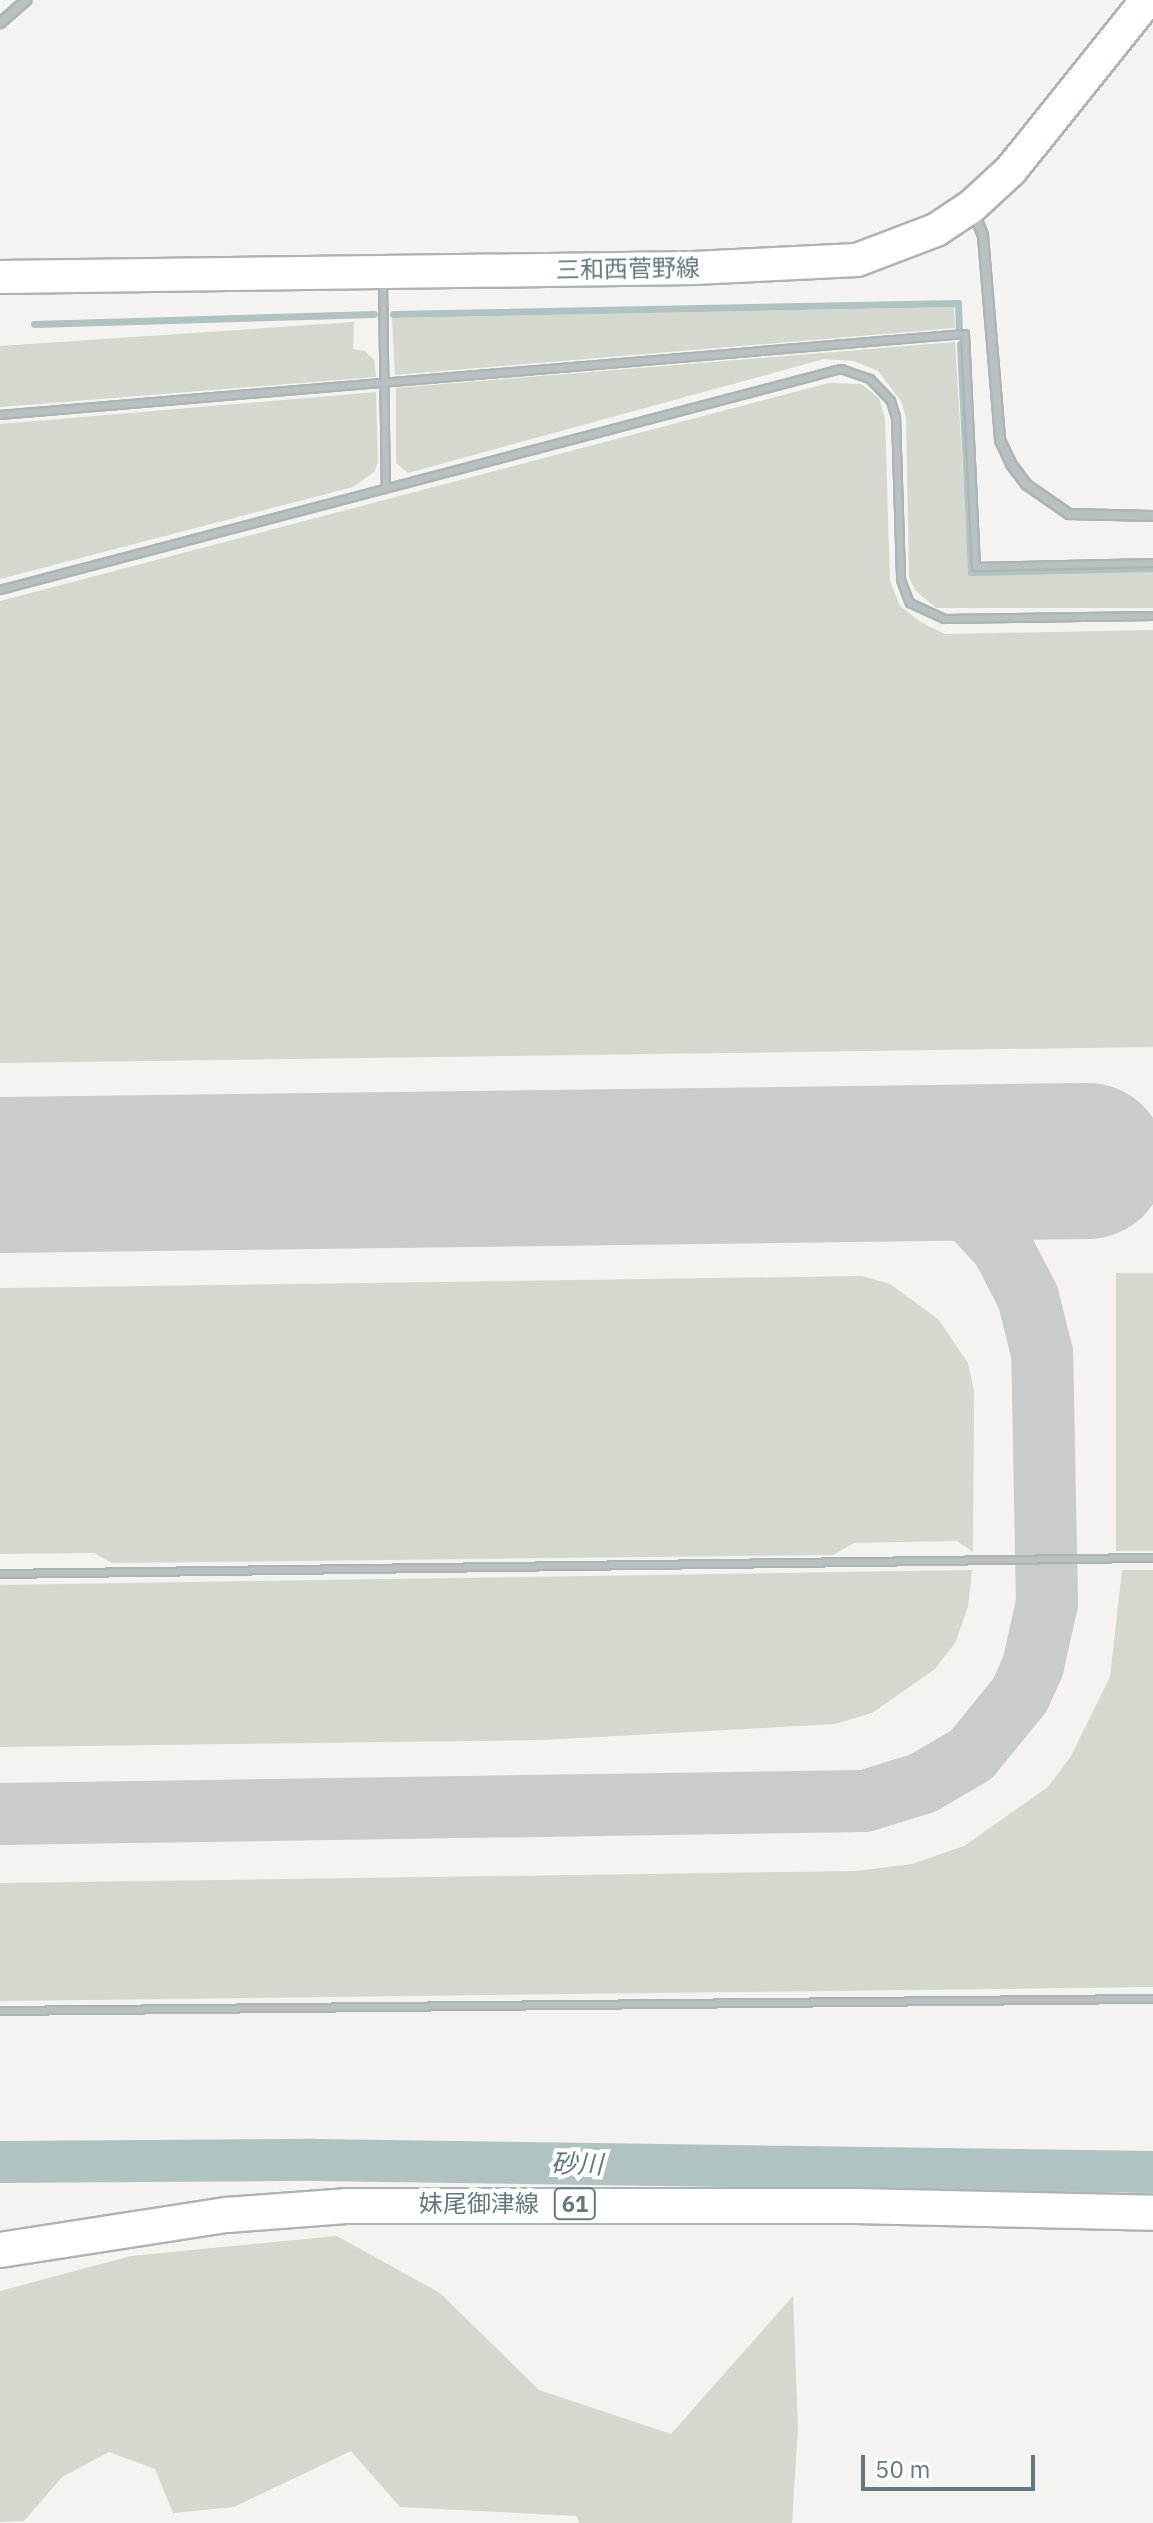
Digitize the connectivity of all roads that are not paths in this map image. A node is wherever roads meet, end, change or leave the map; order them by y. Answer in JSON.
{"nodes":[{"id":1,"x":26,"y":0,"type":"edge"},
{"id":2,"x":1147,"y":0,"type":"edge"},
{"id":3,"x":0,"y":23,"type":"edge"},
{"id":4,"x":972,"y":206,"type":"junction"},
{"id":5,"x":383,"y":272,"type":"junction"},
{"id":6,"x":0,"y":277,"type":"edge"},
{"id":7,"x":384,"y":383,"type":"junction"},
{"id":8,"x":0,"y":415,"type":"edge"},
{"id":9,"x":386,"y":487,"type":"junction"},
{"id":10,"x":1153,"y":516,"type":"edge"},
{"id":11,"x":1153,"y":563,"type":"edge"},
{"id":12,"x":0,"y":590,"type":"edge"},
{"id":13,"x":1153,"y":616,"type":"edge"},
{"id":14,"x":1153,"y":1558,"type":"edge"},
{"id":15,"x":0,"y":1574,"type":"edge"},
{"id":16,"x":1153,"y":1999,"type":"edge"},
{"id":17,"x":0,"y":2011,"type":"edge"},
{"id":18,"x":1153,"y":2213,"type":"edge"},
{"id":19,"x":0,"y":2250,"type":"edge"}],
"edges":[{"from":1,"to":3,"type":"street"},
{"from":2,"to":4,"type":"main road","name":"三和西菅野線"},
{"from":4,"to":5,"type":"main road","name":"三和西菅野線"},
{"from":4,"to":10,"type":"street"},
{"from":5,"to":6,"type":"main road","name":"三和西菅野線"},
{"from":5,"to":7,"type":"lane"},
{"from":7,"to":8,"type":"lane"},
{"from":7,"to":9,"type":"lane"},
{"from":7,"to":11,"type":"lane"},
{"from":9,"to":12,"type":"lane"},
{"from":9,"to":13,"type":"lane"},
{"from":14,"to":15,"type":"lane"},
{"from":16,"to":17,"type":"lane"},
{"from":18,"to":19,"type":"main road","name":"妹尾御津線","number":"61"}]}
